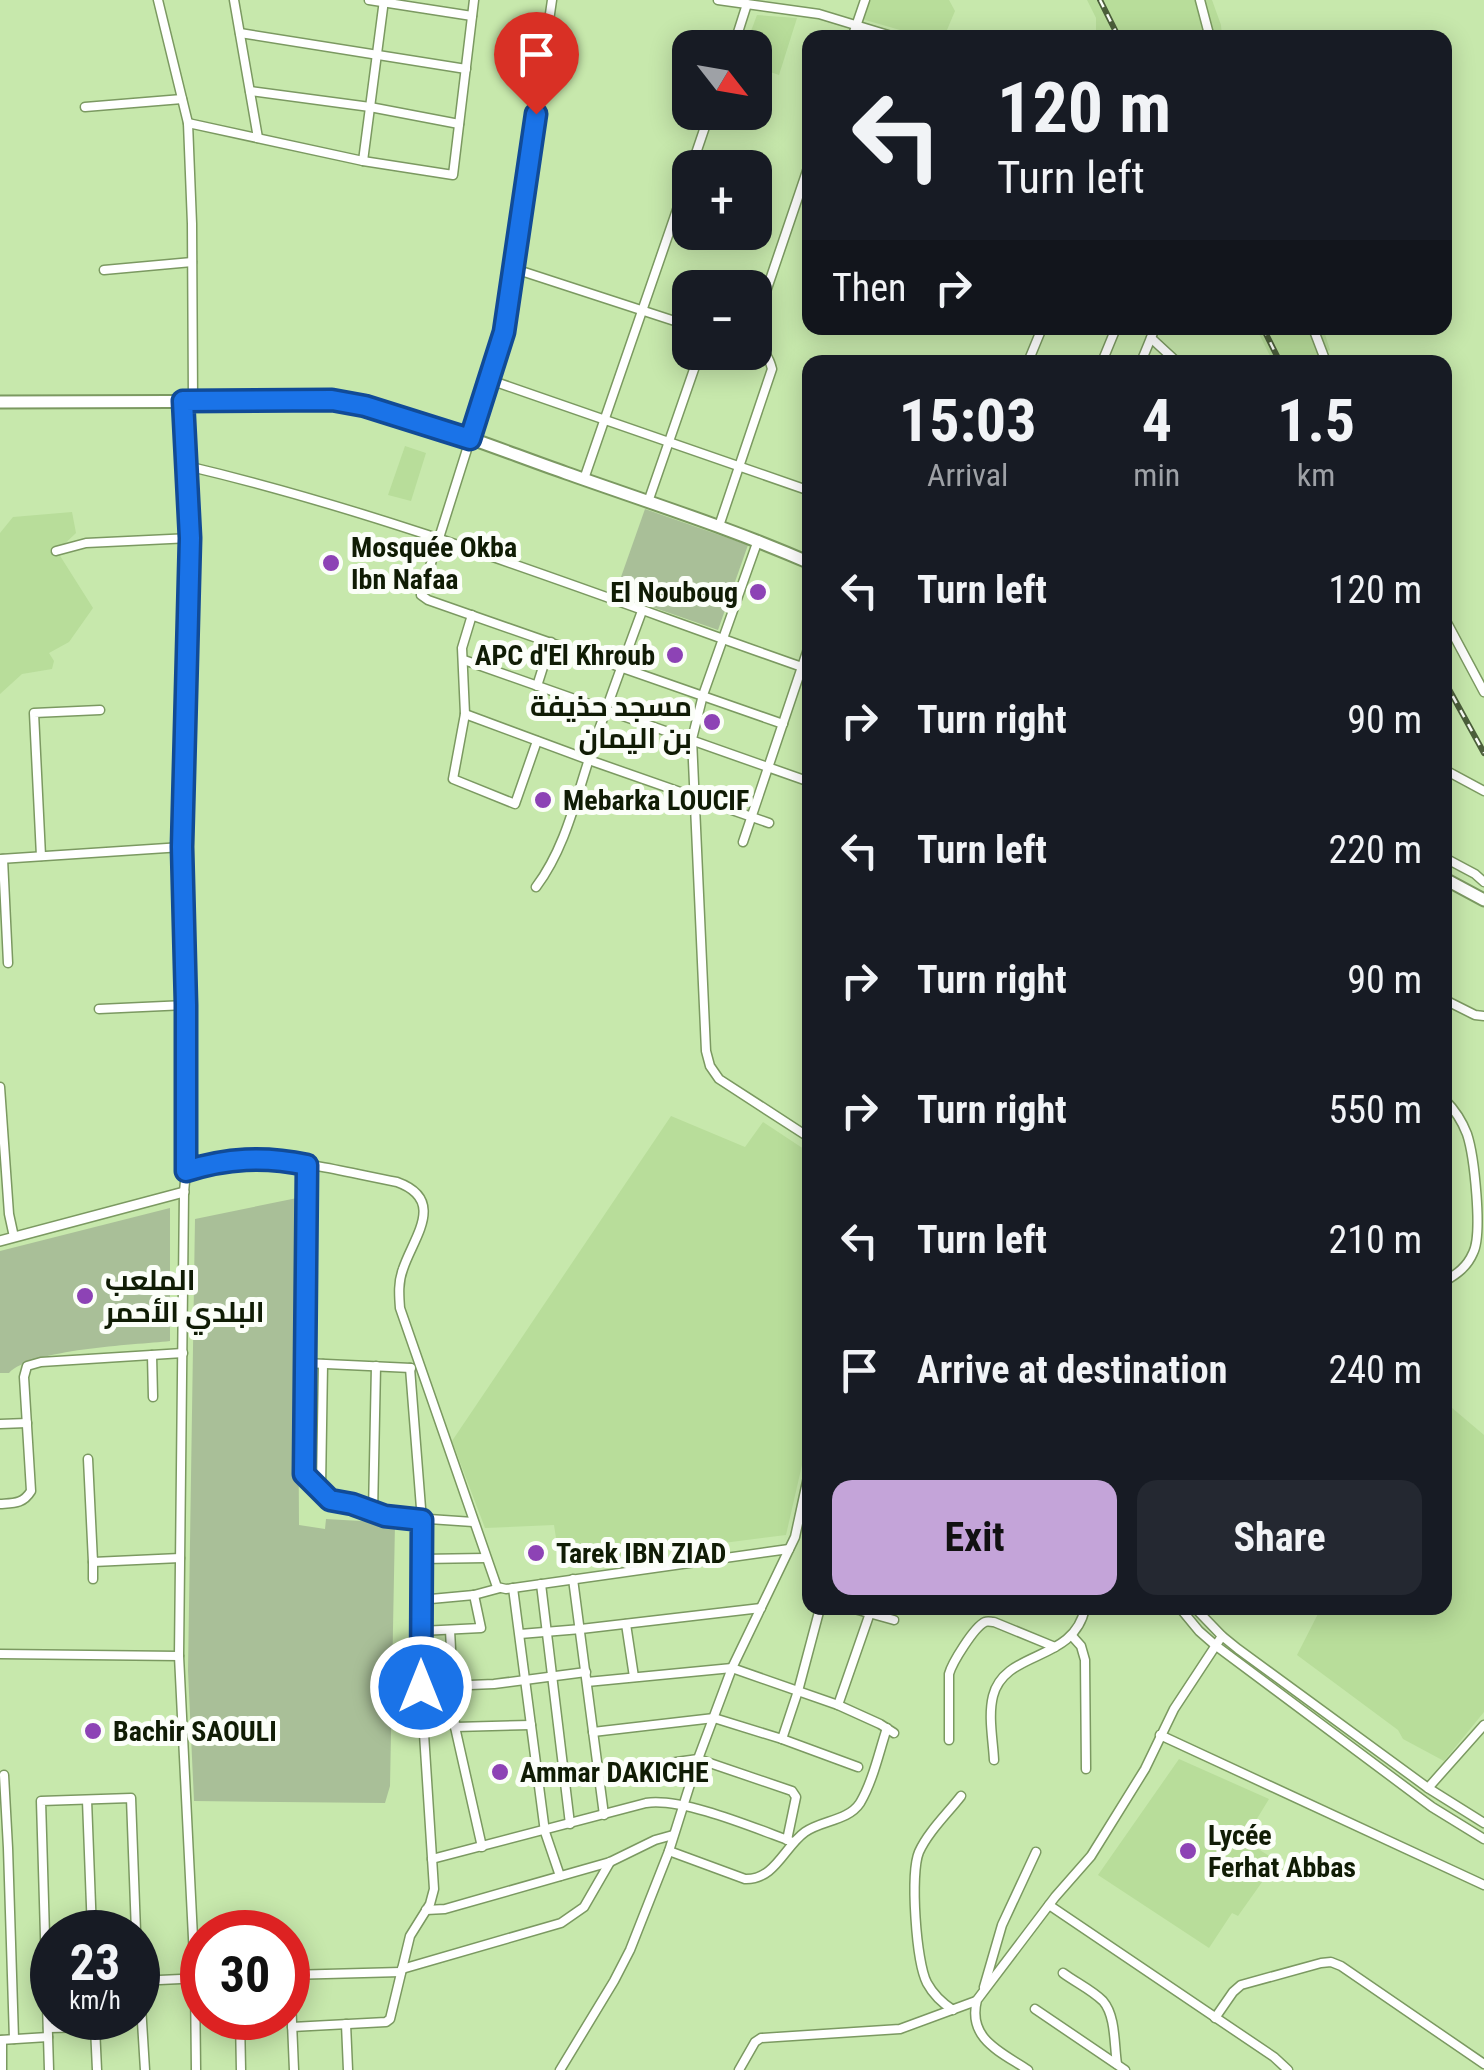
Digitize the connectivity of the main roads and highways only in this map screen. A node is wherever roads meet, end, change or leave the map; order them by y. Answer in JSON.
{"nodes":[{"id":1,"x":0,"y":402,"type":"edge"},
{"id":2,"x":802,"y":559,"type":"edge"},
{"id":3,"x":1452,"y":883,"type":"edge"},
{"id":4,"x":1484,"y":900,"type":"edge"}],
"edges":[{"from":1,"to":2,"type":"main road"},
{"from":3,"to":4,"type":"main road"}]}
